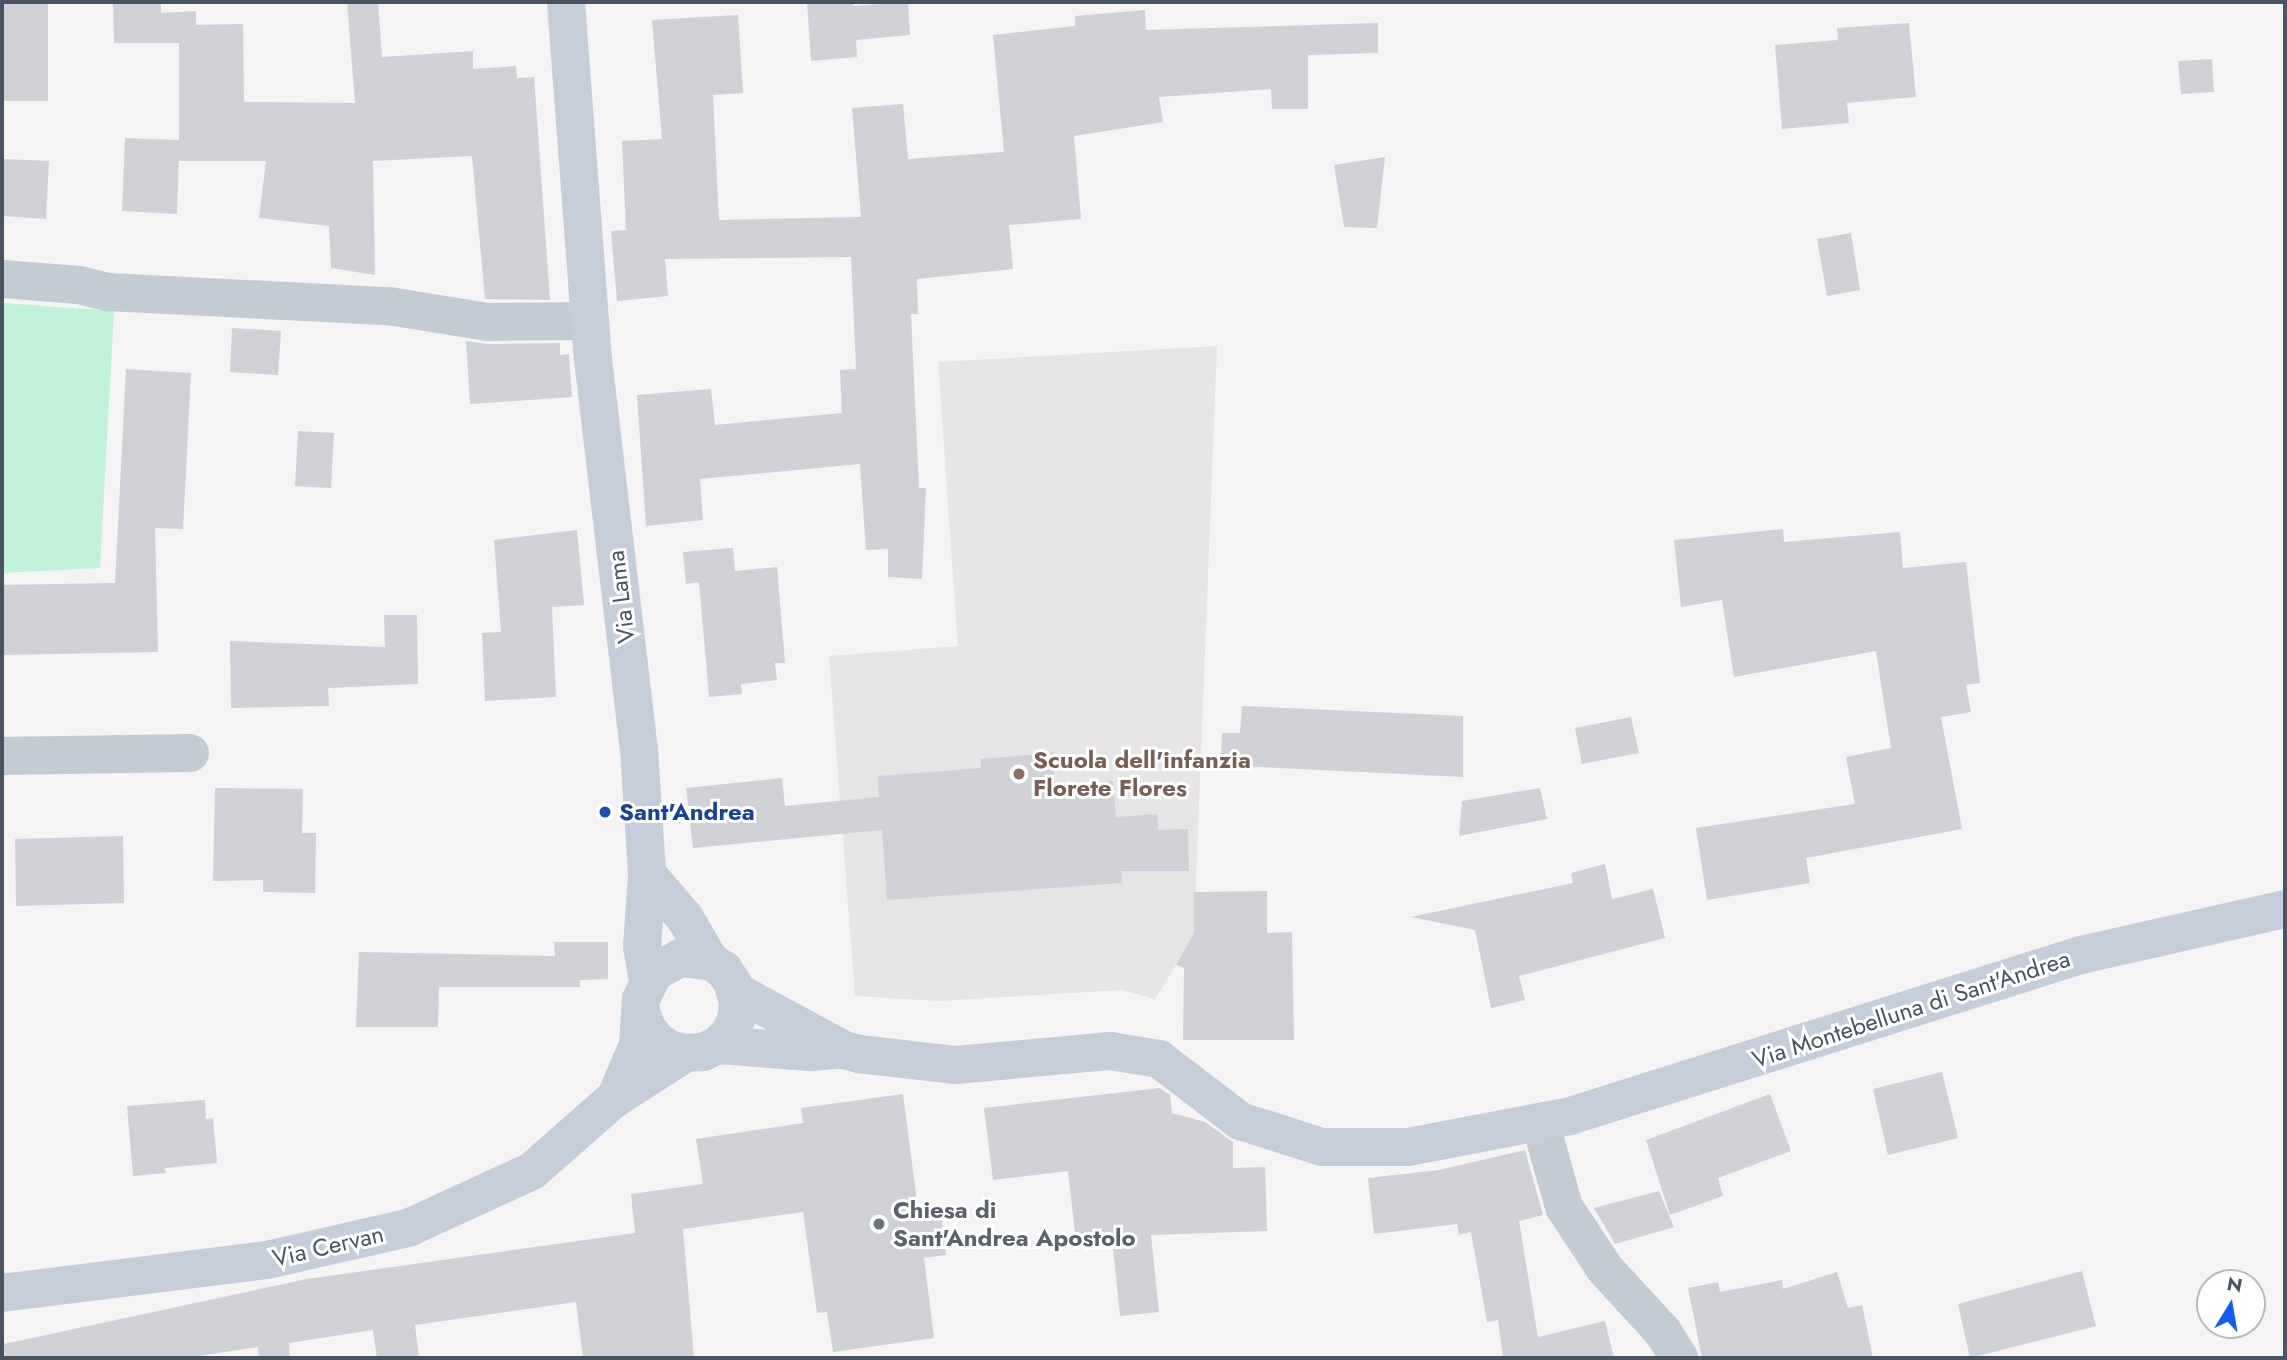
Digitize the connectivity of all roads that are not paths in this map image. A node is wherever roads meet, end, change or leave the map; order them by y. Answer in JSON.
{"nodes":[{"id":1,"x":566,"y":2,"type":"edge"},
{"id":2,"x":2,"y":279,"type":"edge"},
{"id":3,"x":590,"y":321,"type":"junction"},
{"id":4,"x":190,"y":753,"type":"dead end"},
{"id":5,"x":2,"y":756,"type":"edge"},
{"id":6,"x":647,"y":874,"type":"junction"},
{"id":7,"x":2285,"y":909,"type":"edge"},
{"id":8,"x":709,"y":961,"type":"junction"},
{"id":9,"x":735,"y":991,"type":"junction"},
{"id":10,"x":645,"y":997,"type":"junction"},
{"id":11,"x":702,"y":1049,"type":"junction"},
{"id":12,"x":844,"y":1050,"type":"junction"},
{"id":13,"x":616,"y":1097,"type":"junction"},
{"id":14,"x":1540,"y":1122,"type":"junction"},
{"id":15,"x":2,"y":1293,"type":"edge"},
{"id":16,"x":1679,"y":1358,"type":"edge"}],
"edges":[{"from":1,"to":3,"type":"street","name":"Via Lama"},
{"from":2,"to":3,"type":"street"},
{"from":3,"to":6,"type":"street","name":"Via Lama"},
{"from":4,"to":5,"type":"street"},
{"from":6,"to":8,"type":"street"},
{"from":6,"to":10,"type":"street","name":"Via Lama"},
{"from":7,"to":14,"type":"street","name":"Via Montebelluna di Sant'Andrea"},
{"from":8,"to":9,"type":"street"},
{"from":8,"to":10,"type":"street"},
{"from":9,"to":11,"type":"street"},
{"from":9,"to":12,"type":"street"},
{"from":10,"to":11,"type":"street"},
{"from":10,"to":13,"type":"street"},
{"from":11,"to":12,"type":"street"},
{"from":11,"to":13,"type":"street","name":"Via Cervan"},
{"from":12,"to":14,"type":"street","name":"Via Montebelluna di Sant'Andrea"},
{"from":13,"to":15,"type":"street","name":"Via Cervan"},
{"from":14,"to":16,"type":"street"}]}
